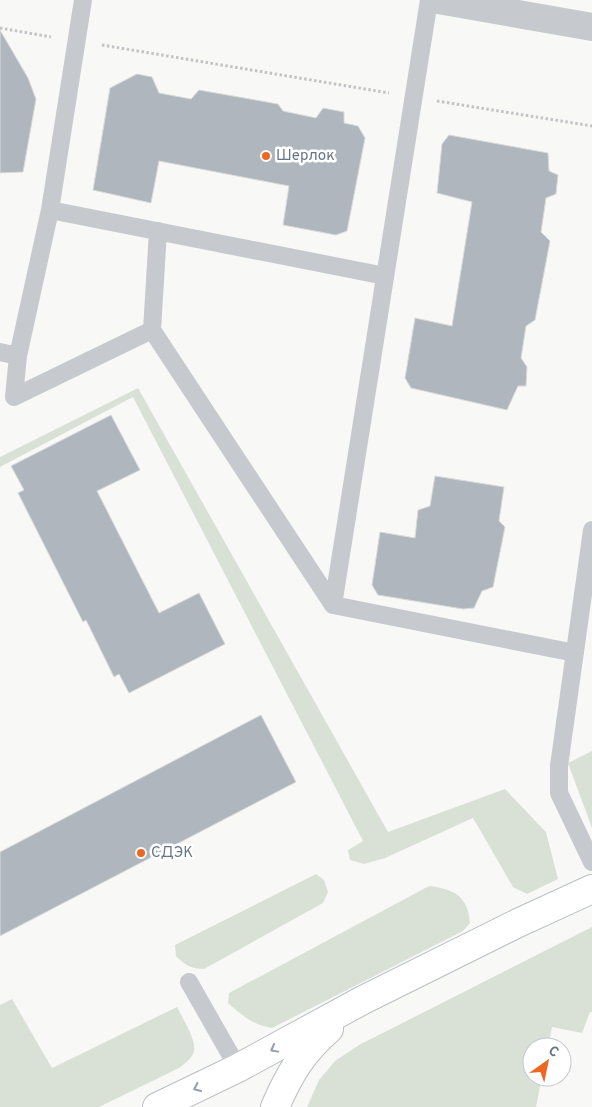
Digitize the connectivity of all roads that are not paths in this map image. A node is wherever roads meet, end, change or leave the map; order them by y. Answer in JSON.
{"nodes":[{"id":1,"x":84,"y":0,"type":"edge"},
{"id":2,"x":442,"y":0,"type":"edge"},
{"id":3,"x":592,"y":27,"type":"edge"},
{"id":4,"x":50,"y":210,"type":"junction"},
{"id":5,"x":158,"y":231,"type":"junction"},
{"id":6,"x":385,"y":276,"type":"junction"},
{"id":7,"x":152,"y":330,"type":"junction"},
{"id":8,"x":0,"y":352,"type":"edge"},
{"id":9,"x":18,"y":356,"type":"junction"},
{"id":10,"x":0,"y":366,"type":"edge"},
{"id":11,"x":592,"y":530,"type":"edge"},
{"id":12,"x":333,"y":605,"type":"junction"},
{"id":13,"x":575,"y":653,"type":"junction"},
{"id":14,"x":592,"y":862,"type":"edge"},
{"id":15,"x":592,"y":890,"type":"edge"},
{"id":16,"x":190,"y":982,"type":"dead end"},
{"id":17,"x":363,"y":1000,"type":"junction"},
{"id":18,"x":238,"y":1068,"type":"junction"},
{"id":19,"x":156,"y":1107,"type":"edge"},
{"id":20,"x":275,"y":1107,"type":"edge"}],
"edges":[{"from":1,"to":4,"type":"lane"},
{"from":2,"to":3,"type":"street"},
{"from":2,"to":6,"type":"lane"},
{"from":4,"to":5,"type":"lane"},
{"from":4,"to":9,"type":"lane"},
{"from":5,"to":6,"type":"lane"},
{"from":5,"to":7,"type":"lane"},
{"from":6,"to":12,"type":"lane"},
{"from":7,"to":9,"type":"lane"},
{"from":7,"to":12,"type":"lane"},
{"from":8,"to":9,"type":"lane"},
{"from":9,"to":10,"type":"lane"},
{"from":11,"to":13,"type":"lane"},
{"from":12,"to":13,"type":"lane"},
{"from":13,"to":14,"type":"lane"},
{"from":15,"to":17,"type":"main road"},
{"from":16,"to":18,"type":"lane"},
{"from":17,"to":18,"type":"main road","one_way":true},
{"from":17,"to":20,"type":"main road"},
{"from":18,"to":19,"type":"main road","one_way":true}]}
